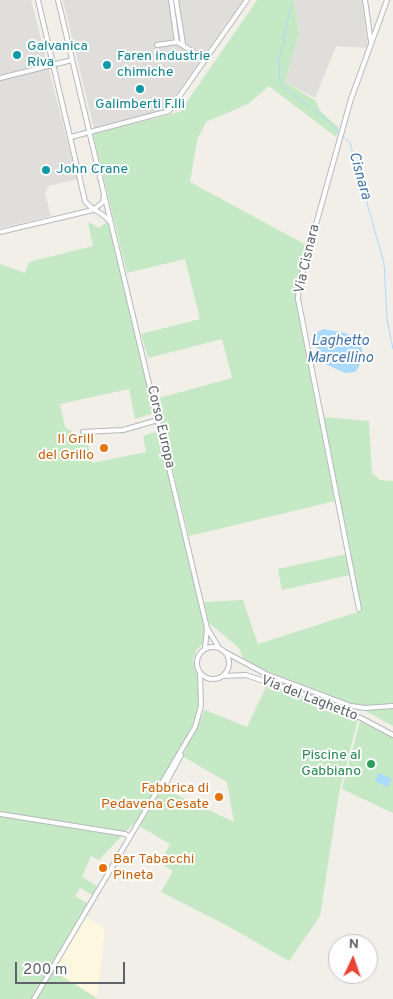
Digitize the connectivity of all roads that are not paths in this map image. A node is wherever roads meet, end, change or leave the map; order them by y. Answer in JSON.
{"nodes":[{"id":1,"x":38,"y":0,"type":"edge"},
{"id":2,"x":58,"y":0,"type":"edge"},
{"id":3,"x":171,"y":0,"type":"edge"},
{"id":4,"x":176,"y":0,"type":"edge"},
{"id":5,"x":247,"y":0,"type":"edge"},
{"id":6,"x":365,"y":0,"type":"edge"},
{"id":7,"x":387,"y":0,"type":"edge"},
{"id":8,"x":177,"y":42,"type":"junction"},
{"id":9,"x":183,"y":44,"type":"junction"},
{"id":10,"x":371,"y":44,"type":"junction"},
{"id":11,"x":157,"y":45,"type":"dead end"},
{"id":12,"x":204,"y":58,"type":"junction"},
{"id":13,"x":72,"y":60,"type":"junction"},
{"id":14,"x":53,"y":65,"type":"junction"},
{"id":15,"x":0,"y":78,"type":"edge"},
{"id":16,"x":90,"y":133,"type":"junction"},
{"id":17,"x":71,"y":137,"type":"junction"},
{"id":18,"x":104,"y":191,"type":"junction"},
{"id":19,"x":93,"y":210,"type":"junction"},
{"id":20,"x":112,"y":225,"type":"junction"},
{"id":21,"x":0,"y":232,"type":"edge"},
{"id":22,"x":158,"y":420,"type":"junction"},
{"id":23,"x":83,"y":432,"type":"dead end"},
{"id":24,"x":358,"y":610,"type":"dead end"},
{"id":25,"x":207,"y":628,"type":"junction"},
{"id":26,"x":205,"y":648,"type":"junction"},
{"id":27,"x":219,"y":648,"type":"junction"},
{"id":28,"x":225,"y":652,"type":"junction"},
{"id":29,"x":200,"y":673,"type":"junction"},
{"id":30,"x":223,"y":676,"type":"junction"},
{"id":31,"x":211,"y":679,"type":"junction"},
{"id":32,"x":202,"y":687,"type":"junction"},
{"id":33,"x":393,"y":706,"type":"edge"},
{"id":34,"x":393,"y":735,"type":"edge"},
{"id":35,"x":182,"y":750,"type":"junction"},
{"id":36,"x":169,"y":770,"type":"junction"},
{"id":37,"x":166,"y":783,"type":"junction"},
{"id":38,"x":158,"y":790,"type":"junction"},
{"id":39,"x":0,"y":814,"type":"edge"},
{"id":40,"x":130,"y":837,"type":"junction"},
{"id":41,"x":34,"y":999,"type":"edge"}],
"edges":[{"from":1,"to":14,"type":"street"},
{"from":2,"to":13,"type":"street","name":"Corso Europa"},
{"from":3,"to":8,"type":"street"},
{"from":4,"to":9,"type":"street"},
{"from":5,"to":12,"type":"street"},
{"from":6,"to":10,"type":"street"},
{"from":7,"to":10,"type":"street","name":"Via Cisnara"},
{"from":8,"to":9,"type":"street"},
{"from":8,"to":11,"type":"street"},
{"from":9,"to":12,"type":"street"},
{"from":10,"to":24,"type":"street","name":"Via Cisnara"},
{"from":12,"to":16,"type":"street"},
{"from":13,"to":14,"type":"street"},
{"from":13,"to":16,"type":"street","name":"Corso Europa"},
{"from":14,"to":15,"type":"street"},
{"from":14,"to":17,"type":"street"},
{"from":16,"to":17,"type":"street"},
{"from":16,"to":18,"type":"street","name":"Corso Europa"},
{"from":17,"to":19,"type":"street"},
{"from":18,"to":19,"type":"street"},
{"from":18,"to":20,"type":"street","name":"Corso Europa"},
{"from":19,"to":20,"type":"street"},
{"from":19,"to":21,"type":"street"},
{"from":20,"to":22,"type":"street","name":"Corso Europa"},
{"from":22,"to":23,"type":"street"},
{"from":22,"to":25,"type":"street","name":"Corso Europa"},
{"from":25,"to":26,"type":"street","name":"Corso Europa"},
{"from":25,"to":27,"type":"street","name":"Corso Europa"},
{"from":26,"to":27,"type":"street"},
{"from":26,"to":29,"type":"street"},
{"from":27,"to":28,"type":"street"},
{"from":28,"to":30,"type":"street"},
{"from":28,"to":33,"type":"street","name":"Via del Laghetto"},
{"from":29,"to":31,"type":"street"},
{"from":29,"to":32,"type":"street"},
{"from":30,"to":31,"type":"street"},
{"from":30,"to":34,"type":"street","name":"Via del Laghetto"},
{"from":31,"to":32,"type":"street"},
{"from":32,"to":35,"type":"street"},
{"from":35,"to":36,"type":"street"},
{"from":35,"to":37,"type":"street"},
{"from":36,"to":37,"type":"street"},
{"from":36,"to":38,"type":"street"},
{"from":37,"to":38,"type":"street"},
{"from":38,"to":40,"type":"street"},
{"from":39,"to":40,"type":"street"},
{"from":40,"to":41,"type":"street"}]}
